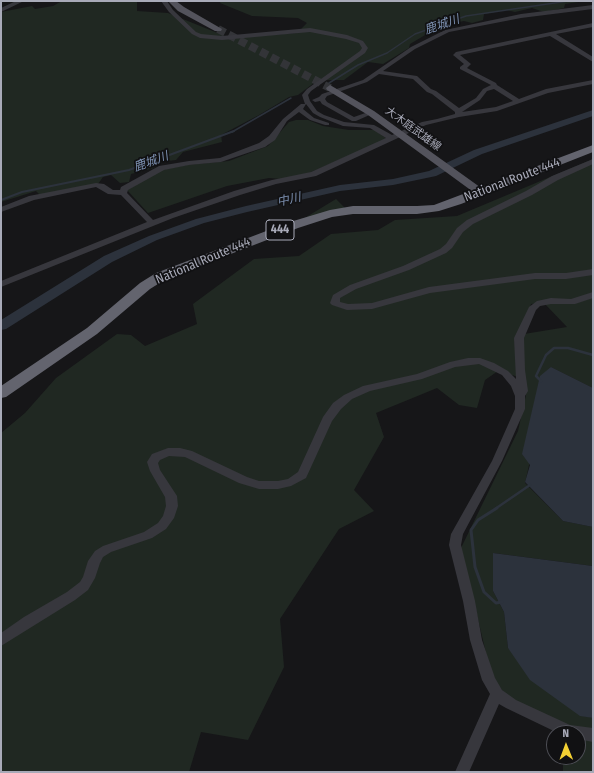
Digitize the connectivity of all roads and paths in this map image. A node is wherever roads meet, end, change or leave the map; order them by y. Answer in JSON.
{"nodes":[{"id":1,"x":20,"y":1,"type":"edge"},
{"id":2,"x":164,"y":1,"type":"edge"},
{"id":3,"x":172,"y":1,"type":"edge"},
{"id":4,"x":593,"y":7,"type":"edge"},
{"id":5,"x":2,"y":8,"type":"edge"},
{"id":6,"x":593,"y":25,"type":"edge"},
{"id":7,"x":218,"y":29,"type":"tunnel mouth"},
{"id":8,"x":551,"y":34,"type":"junction"},
{"id":9,"x":593,"y":60,"type":"edge"},
{"id":10,"x":377,"y":72,"type":"junction"},
{"id":11,"x":593,"y":82,"type":"edge"},
{"id":12,"x":494,"y":86,"type":"junction"},
{"id":13,"x":332,"y":90,"type":"junction"},
{"id":14,"x":519,"y":102,"type":"junction"},
{"id":15,"x":371,"y":113,"type":"junction"},
{"id":16,"x":459,"y":113,"type":"junction"},
{"id":17,"x":354,"y":123,"type":"junction"},
{"id":18,"x":375,"y":129,"type":"junction"},
{"id":19,"x":401,"y":134,"type":"junction"},
{"id":20,"x":391,"y":138,"type":"junction"},
{"id":21,"x":593,"y":148,"type":"edge"},
{"id":22,"x":593,"y":160,"type":"edge"},
{"id":23,"x":480,"y":192,"type":"junction"},
{"id":24,"x":123,"y":193,"type":"junction"},
{"id":25,"x":1,"y":210,"type":"edge"},
{"id":26,"x":152,"y":224,"type":"junction"},
{"id":27,"x":593,"y":272,"type":"edge"},
{"id":28,"x":1,"y":284,"type":"edge"},
{"id":29,"x":593,"y":294,"type":"edge"},
{"id":30,"x":1,"y":393,"type":"edge"},
{"id":31,"x":520,"y":396,"type":"junction"},
{"id":32,"x":1,"y":640,"type":"edge"},
{"id":33,"x":497,"y":694,"type":"junction"},
{"id":34,"x":593,"y":735,"type":"edge"},
{"id":35,"x":462,"y":772,"type":"edge"}],
"edges":[{"from":1,"to":5,"type":"street"},
{"from":2,"to":17,"type":"street"},
{"from":3,"to":7,"type":"main road"},
{"from":4,"to":10,"type":"street"},
{"from":6,"to":8,"type":"street"},
{"from":8,"to":9,"type":"street"},
{"from":8,"to":12,"type":"street"},
{"from":10,"to":13,"type":"street"},
{"from":10,"to":16,"type":"street"},
{"from":11,"to":14,"type":"street"},
{"from":12,"to":14,"type":"street"},
{"from":12,"to":16,"type":"street"},
{"from":13,"to":15,"type":"main road","name":"大木庭武雄線"},
{"from":13,"to":17,"type":"street"},
{"from":14,"to":16,"type":"street"},
{"from":15,"to":17,"type":"street"},
{"from":15,"to":19,"type":"main road","name":"大木庭武雄線"},
{"from":16,"to":19,"type":"street"},
{"from":17,"to":18,"type":"street"},
{"from":18,"to":20,"type":"street"},
{"from":18,"to":24,"type":"street"},
{"from":19,"to":20,"type":"street"},
{"from":19,"to":23,"type":"main road","name":"大木庭武雄線"},
{"from":20,"to":26,"type":"street"},
{"from":21,"to":23,"type":"highway","name":"National Route 444","number":"444"},
{"from":22,"to":27,"type":"street"},
{"from":23,"to":30,"type":"highway","name":"National Route 444","number":"444"},
{"from":24,"to":25,"type":"street"},
{"from":24,"to":26,"type":"street"},
{"from":26,"to":28,"type":"street"},
{"from":29,"to":31,"type":"street"},
{"from":31,"to":32,"type":"street"},
{"from":31,"to":33,"type":"street"},
{"from":33,"to":34,"type":"street"},
{"from":33,"to":35,"type":"street"}]}
